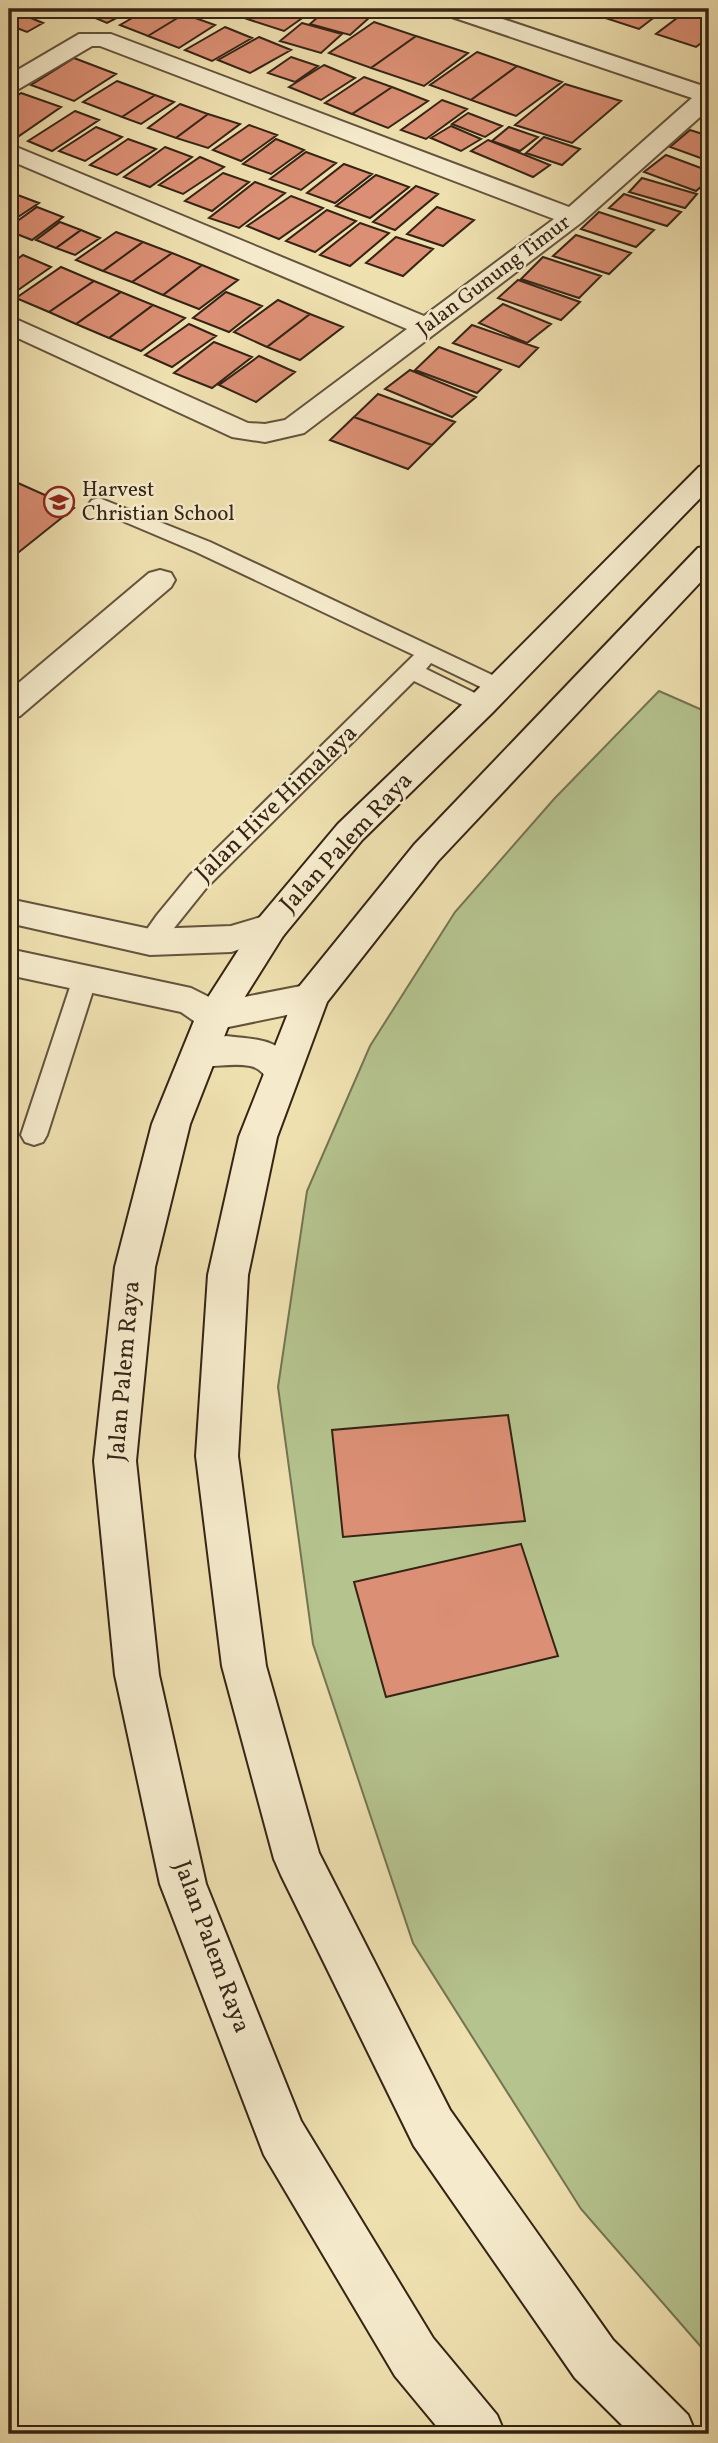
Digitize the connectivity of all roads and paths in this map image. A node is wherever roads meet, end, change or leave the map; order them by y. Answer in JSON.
{"nodes":[{"id":1,"x":451,"y":9,"type":"edge"},
{"id":2,"x":514,"y":9,"type":"edge"},
{"id":3,"x":709,"y":75,"type":"edge"},
{"id":4,"x":9,"y":85,"type":"edge"},
{"id":5,"x":709,"y":96,"type":"edge"},
{"id":6,"x":9,"y":151,"type":"edge"},
{"id":7,"x":573,"y":217,"type":"junction"},
{"id":8,"x":9,"y":324,"type":"edge"},
{"id":9,"x":426,"y":327,"type":"junction"},
{"id":10,"x":709,"y":473,"type":"edge"},
{"id":11,"x":99,"y":504,"type":"dead end"},
{"id":12,"x":709,"y":555,"type":"edge"},
{"id":13,"x":160,"y":580,"type":"dead end"},
{"id":14,"x":419,"y":663,"type":"junction"},
{"id":15,"x":490,"y":696,"type":"junction"},
{"id":16,"x":9,"y":708,"type":"edge"},
{"id":17,"x":9,"y":911,"type":"edge"},
{"id":18,"x":55,"y":922,"type":"junction"},
{"id":19,"x":271,"y":927,"type":"junction"},
{"id":20,"x":150,"y":942,"type":"junction"},
{"id":21,"x":22,"y":965,"type":"edge"},
{"id":22,"x":85,"y":978,"type":"junction"},
{"id":23,"x":311,"y":997,"type":"junction"},
{"id":24,"x":207,"y":1035,"type":"junction"},
{"id":25,"x":281,"y":1071,"type":"junction"},
{"id":26,"x":34,"y":1135,"type":"dead end"},
{"id":27,"x":478,"y":2434,"type":"edge"},
{"id":28,"x":669,"y":2434,"type":"edge"}],
"edges":[{"from":1,"to":5,"type":"street"},
{"from":2,"to":3,"type":"street"},
{"from":4,"to":7,"type":"street"},
{"from":5,"to":7,"type":"street","name":"Jalan Gunung Timur"},
{"from":6,"to":9,"type":"street"},
{"from":7,"to":9,"type":"street","name":"Jalan Gunung Timur"},
{"from":8,"to":9,"type":"street","name":"Jalan Gunung Timur"},
{"from":10,"to":15,"type":"street","name":"Jalan Palem Raya"},
{"from":11,"to":14,"type":"lane"},
{"from":12,"to":23,"type":"street"},
{"from":13,"to":16,"type":"street"},
{"from":14,"to":15,"type":"lane"},
{"from":14,"to":20,"type":"lane","name":"Jalan Hive Himalaya"},
{"from":15,"to":19,"type":"street","name":"Jalan Palem Raya"},
{"from":17,"to":18,"type":"street"},
{"from":18,"to":20,"type":"street"},
{"from":18,"to":21,"type":"street"},
{"from":19,"to":20,"type":"street"},
{"from":19,"to":24,"type":"street","name":"Jalan Palem Raya"},
{"from":21,"to":22,"type":"street"},
{"from":22,"to":24,"type":"street"},
{"from":22,"to":26,"type":"lane"},
{"from":23,"to":24,"type":"street"},
{"from":23,"to":25,"type":"street"},
{"from":24,"to":25,"type":"street"},
{"from":24,"to":27,"type":"street","name":"Jalan Palem Raya"},
{"from":25,"to":28,"type":"street"}]}
